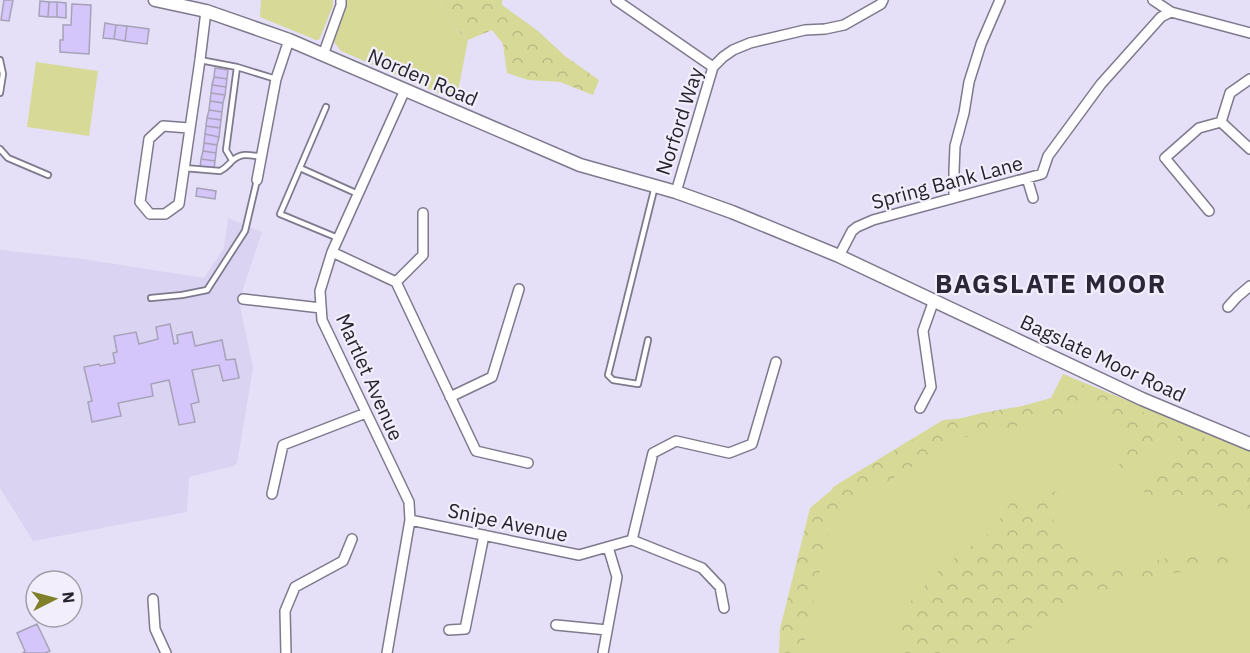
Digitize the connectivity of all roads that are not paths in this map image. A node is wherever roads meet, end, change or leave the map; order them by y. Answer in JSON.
{"nodes":[{"id":1,"x":155,"y":0,"type":"edge"},
{"id":2,"x":341,"y":0,"type":"edge"},
{"id":3,"x":615,"y":0,"type":"edge"},
{"id":4,"x":883,"y":0,"type":"edge"},
{"id":5,"x":1000,"y":0,"type":"edge"},
{"id":6,"x":1153,"y":0,"type":"edge"},
{"id":7,"x":206,"y":11,"type":"junction"},
{"id":8,"x":1171,"y":12,"type":"junction"},
{"id":9,"x":1250,"y":33,"type":"edge"},
{"id":10,"x":289,"y":40,"type":"junction"},
{"id":11,"x":323,"y":55,"type":"junction"},
{"id":12,"x":0,"y":60,"type":"edge"},
{"id":13,"x":200,"y":60,"type":"junction"},
{"id":14,"x":237,"y":67,"type":"junction"},
{"id":15,"x":713,"y":68,"type":"junction"},
{"id":16,"x":1250,"y":78,"type":"edge"},
{"id":17,"x":276,"y":80,"type":"junction"},
{"id":18,"x":405,"y":90,"type":"junction"},
{"id":19,"x":0,"y":93,"type":"edge"},
{"id":20,"x":326,"y":107,"type":"dead end"},
{"id":21,"x":1221,"y":122,"type":"junction"},
{"id":22,"x":189,"y":128,"type":"junction"},
{"id":23,"x":0,"y":148,"type":"edge"},
{"id":24,"x":1250,"y":149,"type":"edge"},
{"id":25,"x":262,"y":157,"type":"junction"},
{"id":26,"x":232,"y":160,"type":"junction"},
{"id":27,"x":184,"y":168,"type":"junction"},
{"id":28,"x":300,"y":168,"type":"junction"},
{"id":29,"x":48,"y":175,"type":"dead end"},
{"id":30,"x":1027,"y":178,"type":"junction"},
{"id":31,"x":257,"y":180,"type":"joint"},
{"id":32,"x":655,"y":186,"type":"junction"},
{"id":33,"x":676,"y":192,"type":"junction"},
{"id":34,"x":358,"y":194,"type":"junction"},
{"id":35,"x":954,"y":198,"type":"junction"},
{"id":36,"x":1033,"y":198,"type":"dead end"},
{"id":37,"x":1209,"y":211,"type":"dead end"},
{"id":38,"x":423,"y":213,"type":"dead end"},
{"id":39,"x":338,"y":238,"type":"junction"},
{"id":40,"x":332,"y":252,"type":"junction"},
{"id":41,"x":839,"y":256,"type":"junction"},
{"id":42,"x":396,"y":282,"type":"junction"},
{"id":43,"x":1250,"y":286,"type":"edge"},
{"id":44,"x":519,"y":288,"type":"dead end"},
{"id":45,"x":151,"y":298,"type":"dead end"},
{"id":46,"x":243,"y":299,"type":"dead end"},
{"id":47,"x":934,"y":300,"type":"junction"},
{"id":48,"x":1228,"y":307,"type":"dead end"},
{"id":49,"x":321,"y":308,"type":"junction"},
{"id":50,"x":648,"y":340,"type":"dead end"},
{"id":51,"x":776,"y":362,"type":"dead end"},
{"id":52,"x":450,"y":397,"type":"junction"},
{"id":53,"x":920,"y":408,"type":"dead end"},
{"id":54,"x":366,"y":413,"type":"junction"},
{"id":55,"x":1250,"y":444,"type":"edge"},
{"id":56,"x":528,"y":463,"type":"dead end"},
{"id":57,"x":272,"y":494,"type":"dead end"},
{"id":58,"x":410,"y":520,"type":"junction"},
{"id":59,"x":484,"y":535,"type":"junction"},
{"id":60,"x":352,"y":539,"type":"dead end"},
{"id":61,"x":632,"y":540,"type":"junction"},
{"id":62,"x":608,"y":547,"type":"junction"},
{"id":63,"x":153,"y":598,"type":"dead end"},
{"id":64,"x":724,"y":608,"type":"dead end"},
{"id":65,"x":556,"y":625,"type":"dead end"},
{"id":66,"x":449,"y":630,"type":"dead end"},
{"id":67,"x":607,"y":630,"type":"junction"},
{"id":68,"x":166,"y":653,"type":"edge"},
{"id":69,"x":286,"y":653,"type":"edge"},
{"id":70,"x":387,"y":653,"type":"edge"},
{"id":71,"x":603,"y":653,"type":"edge"}],
"edges":[{"from":1,"to":7,"type":"street","name":"Norden Road"},
{"from":2,"to":11,"type":"street"},
{"from":3,"to":15,"type":"street"},
{"from":4,"to":15,"type":"street","name":"Norford Way"},
{"from":5,"to":35,"type":"street"},
{"from":6,"to":8,"type":"street"},
{"from":7,"to":10,"type":"street","name":"Norden Road"},
{"from":7,"to":13,"type":"street"},
{"from":8,"to":9,"type":"street"},
{"from":8,"to":30,"type":"street","name":"Spring Bank Lane"},
{"from":10,"to":11,"type":"street","name":"Norden Road"},
{"from":10,"to":17,"type":"street"},
{"from":11,"to":18,"type":"street","name":"Norden Road"},
{"from":12,"to":19,"type":"lane"},
{"from":13,"to":14,"type":"lane"},
{"from":13,"to":22,"type":"street"},
{"from":14,"to":17,"type":"lane"},
{"from":14,"to":26,"type":"lane"},
{"from":15,"to":33,"type":"street","name":"Norford Way"},
{"from":16,"to":21,"type":"street"},
{"from":17,"to":25,"type":"street"},
{"from":18,"to":32,"type":"street","name":"Norden Road"},
{"from":18,"to":34,"type":"street","name":"Martlet Avenue"},
{"from":20,"to":28,"type":"lane"},
{"from":21,"to":24,"type":"street"},
{"from":21,"to":37,"type":"street"},
{"from":22,"to":27,"type":"street"},
{"from":22,"to":27,"type":"street"},
{"from":23,"to":29,"type":"lane"},
{"from":25,"to":26,"type":"lane"},
{"from":25,"to":31,"type":"street"},
{"from":26,"to":27,"type":"lane"},
{"from":28,"to":34,"type":"lane"},
{"from":28,"to":39,"type":"lane"},
{"from":30,"to":35,"type":"street","name":"Spring Bank Lane"},
{"from":30,"to":36,"type":"street"},
{"from":31,"to":45,"type":"lane"},
{"from":32,"to":33,"type":"street","name":"Norden Road"},
{"from":32,"to":50,"type":"lane"},
{"from":33,"to":41,"type":"street","name":"Bagslate Moor Road"},
{"from":34,"to":39,"type":"street","name":"Martlet Avenue"},
{"from":35,"to":41,"type":"street","name":"Spring Bank Lane"},
{"from":38,"to":42,"type":"street"},
{"from":39,"to":40,"type":"street","name":"Martlet Avenue"},
{"from":40,"to":42,"type":"street"},
{"from":40,"to":49,"type":"street","name":"Martlet Avenue"},
{"from":41,"to":47,"type":"street","name":"Bagslate Moor Road"},
{"from":42,"to":52,"type":"street"},
{"from":43,"to":48,"type":"street"},
{"from":44,"to":52,"type":"street"},
{"from":46,"to":49,"type":"street"},
{"from":47,"to":53,"type":"street"},
{"from":47,"to":55,"type":"street","name":"Bagslate Moor Road"},
{"from":49,"to":54,"type":"street","name":"Martlet Avenue"},
{"from":51,"to":61,"type":"street"},
{"from":52,"to":56,"type":"street"},
{"from":54,"to":57,"type":"street"},
{"from":54,"to":58,"type":"street","name":"Martlet Avenue"},
{"from":58,"to":59,"type":"street","name":"Snipe Avenue"},
{"from":58,"to":70,"type":"street","name":"Martlet Avenue"},
{"from":59,"to":62,"type":"street","name":"Snipe Avenue"},
{"from":59,"to":66,"type":"street"},
{"from":60,"to":69,"type":"street"},
{"from":61,"to":62,"type":"street","name":"Snipe Avenue"},
{"from":61,"to":64,"type":"street"},
{"from":62,"to":67,"type":"street"},
{"from":63,"to":68,"type":"street"},
{"from":65,"to":67,"type":"street"},
{"from":67,"to":71,"type":"street"}]}
